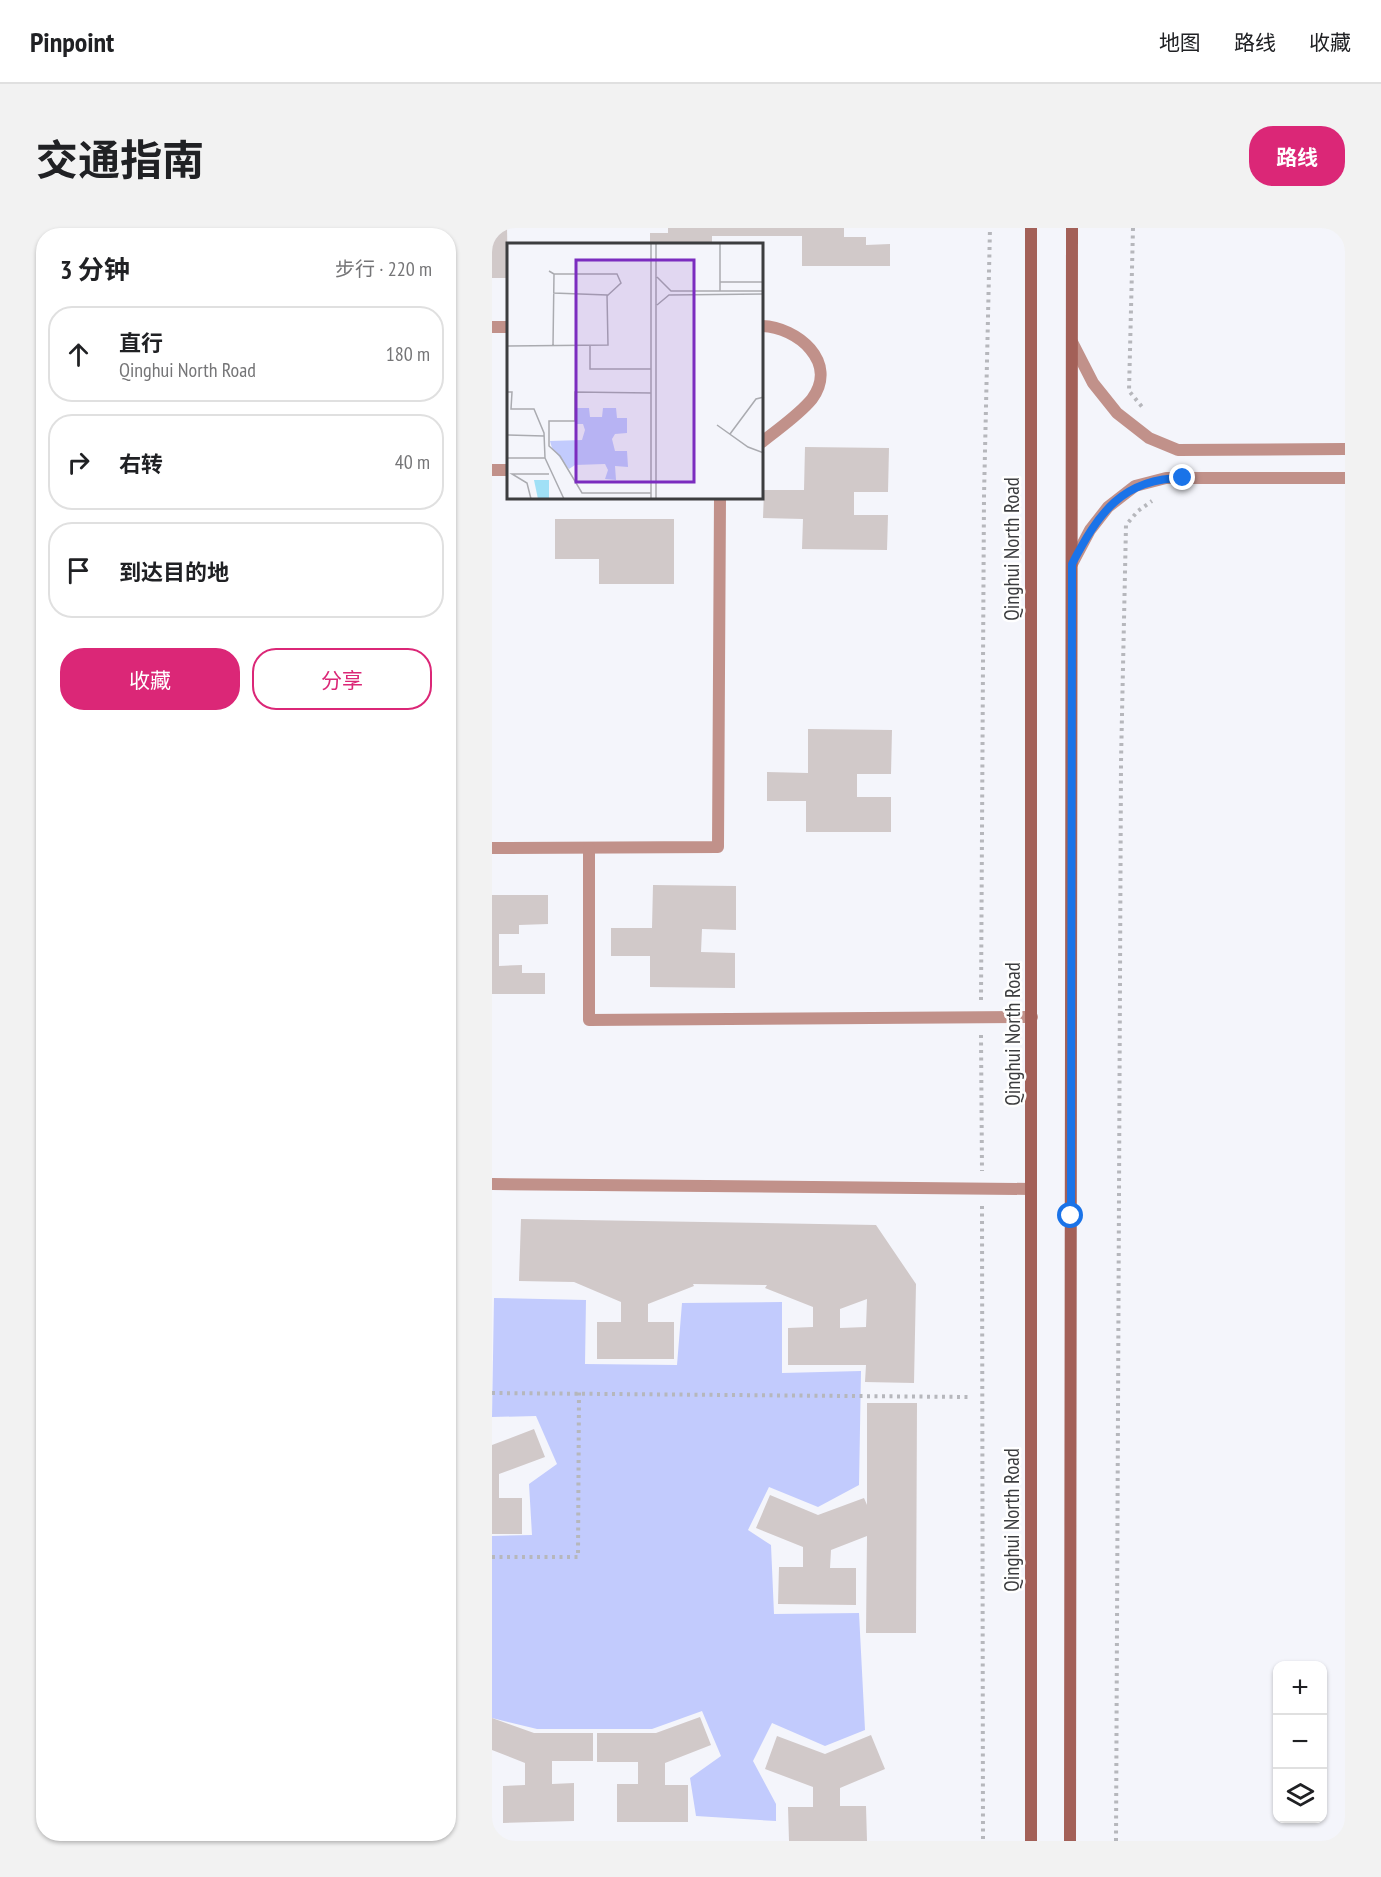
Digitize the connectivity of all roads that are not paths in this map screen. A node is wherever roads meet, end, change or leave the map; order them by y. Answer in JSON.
{"nodes":[{"id":1,"x":1030,"y":228,"type":"edge"},
{"id":2,"x":1072,"y":228,"type":"edge"},
{"id":3,"x":764,"y":326,"type":"edge"},
{"id":4,"x":1072,"y":342,"type":"junction"},
{"id":5,"x":764,"y":440,"type":"edge"},
{"id":6,"x":1345,"y":449,"type":"edge"},
{"id":7,"x":1345,"y":478,"type":"edge"},
{"id":8,"x":720,"y":500,"type":"edge"},
{"id":9,"x":1072,"y":564,"type":"junction"},
{"id":10,"x":492,"y":848,"type":"edge"},
{"id":11,"x":589,"y":848,"type":"junction"},
{"id":12,"x":1032,"y":1017,"type":"junction"},
{"id":13,"x":492,"y":1184,"type":"edge"},
{"id":14,"x":1031,"y":1190,"type":"junction"},
{"id":15,"x":1031,"y":1841,"type":"edge"},
{"id":16,"x":1070,"y":1841,"type":"edge"}],
"edges":[{"from":1,"to":12,"type":"main road","name":"Qinghui North Road"},
{"from":2,"to":4,"type":"main road"},
{"from":3,"to":5,"type":"street"},
{"from":4,"to":6,"type":"street"},
{"from":4,"to":9,"type":"main road"},
{"from":7,"to":9,"type":"street"},
{"from":8,"to":11,"type":"street"},
{"from":9,"to":16,"type":"main road"},
{"from":10,"to":11,"type":"street"},
{"from":11,"to":12,"type":"street"},
{"from":12,"to":14,"type":"main road","name":"Qinghui North Road"},
{"from":13,"to":14,"type":"street"},
{"from":14,"to":15,"type":"main road","name":"Qinghui North Road"}]}
